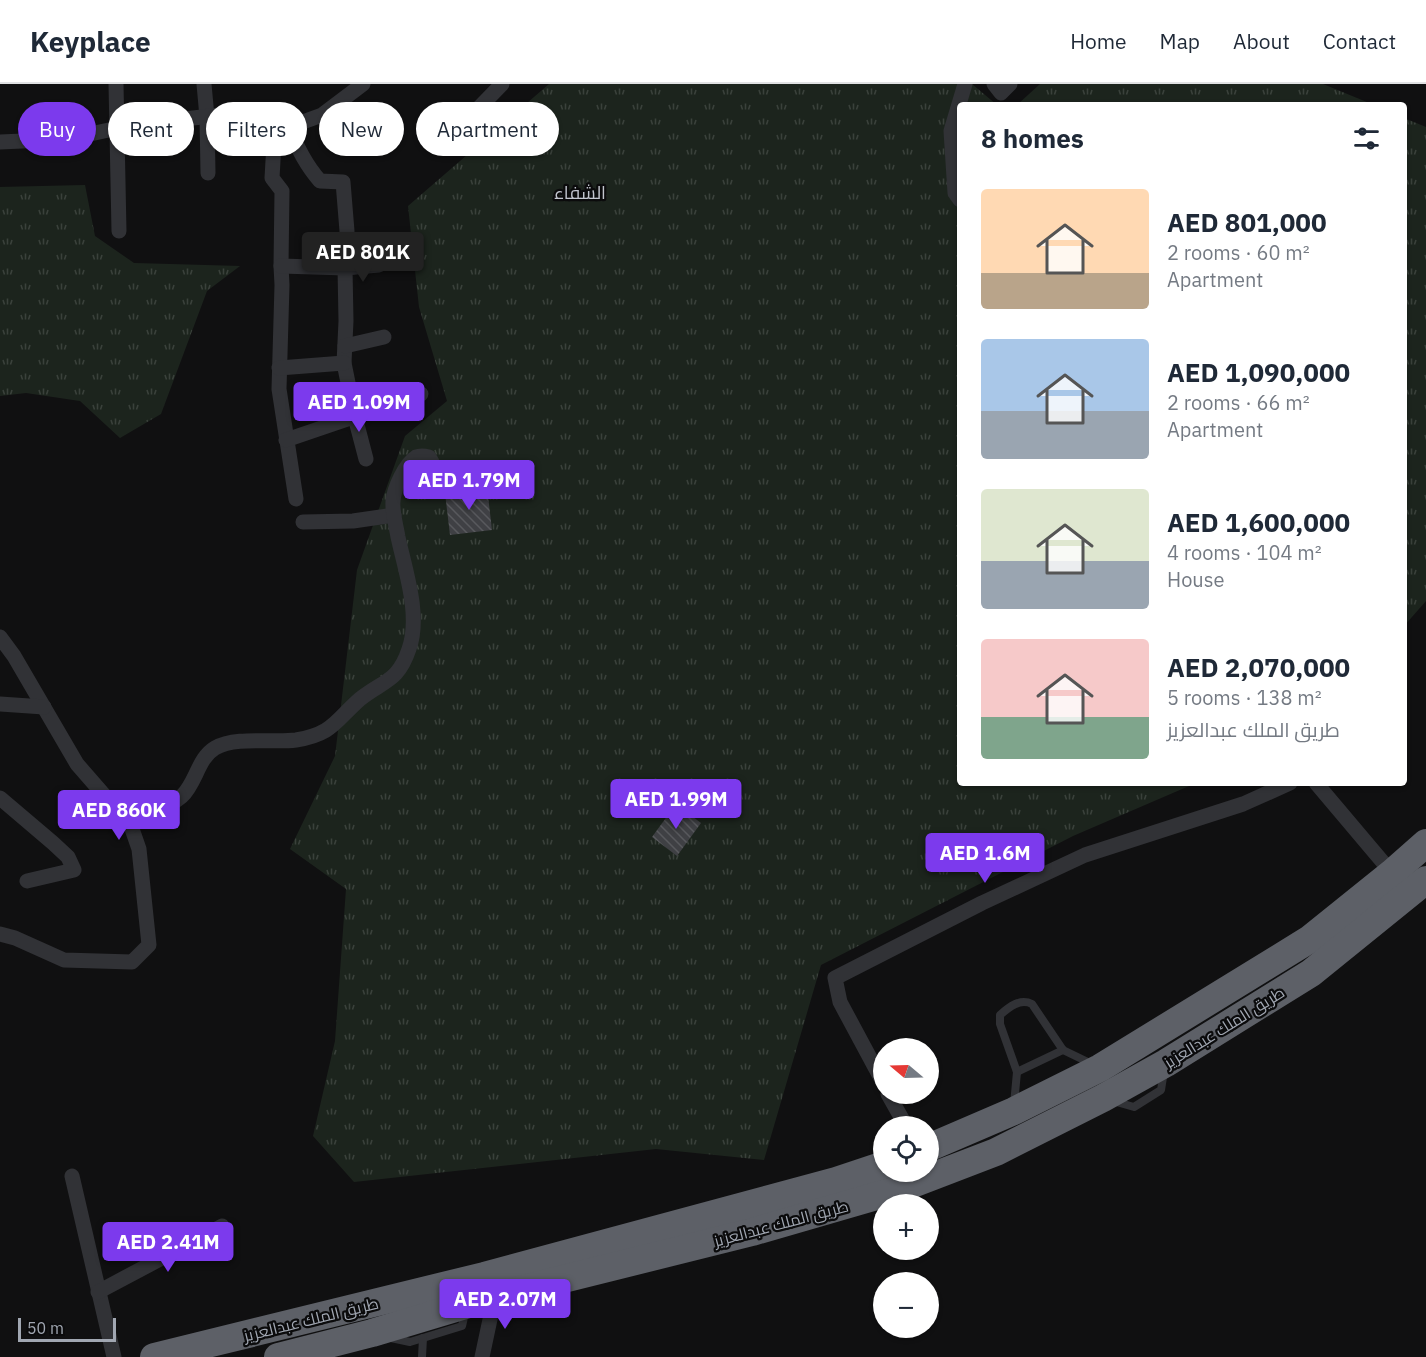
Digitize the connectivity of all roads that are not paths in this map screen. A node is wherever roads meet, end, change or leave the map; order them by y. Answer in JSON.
{"nodes":[{"id":1,"x":116,"y":84,"type":"edge"},
{"id":2,"x":204,"y":84,"type":"edge"},
{"id":3,"x":363,"y":84,"type":"edge"},
{"id":4,"x":502,"y":84,"type":"edge"},
{"id":5,"x":965,"y":84,"type":"edge"},
{"id":6,"x":994,"y":84,"type":"edge"},
{"id":7,"x":1010,"y":84,"type":"edge"},
{"id":8,"x":116,"y":102,"type":"edge"},
{"id":9,"x":485,"y":102,"type":"edge"},
{"id":10,"x":960,"y":102,"type":"edge"},
{"id":11,"x":206,"y":106,"type":"edge"},
{"id":12,"x":957,"y":111,"type":"edge"},
{"id":13,"x":307,"y":120,"type":"edge"},
{"id":14,"x":108,"y":126,"type":"edge"},
{"id":15,"x":0,"y":142,"type":"edge"},
{"id":16,"x":118,"y":156,"type":"edge"},
{"id":17,"x":208,"y":156,"type":"edge"},
{"id":18,"x":276,"y":156,"type":"edge"},
{"id":19,"x":302,"y":156,"type":"edge"},
{"id":20,"x":208,"y":173,"type":"dead end"},
{"id":21,"x":957,"y":196,"type":"edge"},
{"id":22,"x":119,"y":231,"type":"dead end"},
{"id":23,"x":281,"y":266,"type":"junction"},
{"id":24,"x":380,"y":266,"type":"dead end"},
{"id":25,"x":345,"y":268,"type":"junction"},
{"id":26,"x":384,"y":336,"type":"dead end"},
{"id":27,"x":345,"y":346,"type":"junction"},
{"id":28,"x":344,"y":363,"type":"junction"},
{"id":29,"x":279,"y":368,"type":"junction"},
{"id":30,"x":421,"y":394,"type":"dead end"},
{"id":31,"x":355,"y":417,"type":"junction"},
{"id":32,"x":286,"y":440,"type":"junction"},
{"id":33,"x":366,"y":459,"type":"dead end"},
{"id":34,"x":430,"y":471,"type":"dead end"},
{"id":35,"x":296,"y":499,"type":"dead end"},
{"id":36,"x":394,"y":515,"type":"junction"},
{"id":37,"x":303,"y":522,"type":"dead end"},
{"id":38,"x":0,"y":638,"type":"edge"},
{"id":39,"x":0,"y":704,"type":"edge"},
{"id":40,"x":44,"y":707,"type":"junction"},
{"id":41,"x":1283,"y":786,"type":"edge"},
{"id":42,"x":1319,"y":786,"type":"edge"},
{"id":43,"x":0,"y":798,"type":"edge"},
{"id":44,"x":131,"y":826,"type":"junction"},
{"id":45,"x":1426,"y":843,"type":"edge"},
{"id":46,"x":1392,"y":873,"type":"junction"},
{"id":47,"x":1426,"y":880,"type":"edge"},
{"id":48,"x":27,"y":881,"type":"dead end"},
{"id":49,"x":0,"y":933,"type":"edge"},
{"id":50,"x":1063,"y":1050,"type":"junction"},
{"id":51,"x":873,"y":1064,"type":"edge"},
{"id":52,"x":1100,"y":1068,"type":"junction"},
{"id":53,"x":1017,"y":1072,"type":"junction"},
{"id":54,"x":1014,"y":1111,"type":"junction"},
{"id":55,"x":939,"y":1144,"type":"edge"},
{"id":56,"x":873,"y":1169,"type":"edge"},
{"id":57,"x":72,"y":1176,"type":"dead end"},
{"id":58,"x":222,"y":1226,"type":"dead end"},
{"id":59,"x":98,"y":1292,"type":"junction"},
{"id":60,"x":495,"y":1296,"type":"junction"},
{"id":61,"x":467,"y":1304,"type":"junction"},
{"id":62,"x":372,"y":1333,"type":"junction"},
{"id":63,"x":423,"y":1338,"type":"junction"},
{"id":64,"x":114,"y":1357,"type":"edge"},
{"id":65,"x":154,"y":1357,"type":"edge"},
{"id":66,"x":278,"y":1357,"type":"edge"},
{"id":67,"x":422,"y":1357,"type":"edge"},
{"id":68,"x":482,"y":1357,"type":"edge"}],
"edges":[{"from":1,"to":8,"type":"street"},
{"from":2,"to":11,"type":"street"},
{"from":3,"to":13,"type":"street"},
{"from":4,"to":9,"type":"street"},
{"from":5,"to":10,"type":"street"},
{"from":6,"to":7,"type":"street"},
{"from":12,"to":21,"type":"street"},
{"from":14,"to":15,"type":"street"},
{"from":16,"to":22,"type":"street"},
{"from":17,"to":20,"type":"street"},
{"from":18,"to":23,"type":"street"},
{"from":19,"to":25,"type":"street"},
{"from":23,"to":25,"type":"street"},
{"from":23,"to":29,"type":"street"},
{"from":24,"to":25,"type":"street"},
{"from":25,"to":27,"type":"street"},
{"from":26,"to":27,"type":"street"},
{"from":27,"to":28,"type":"street"},
{"from":28,"to":29,"type":"street"},
{"from":28,"to":31,"type":"street"},
{"from":29,"to":32,"type":"street"},
{"from":30,"to":31,"type":"street"},
{"from":31,"to":32,"type":"street"},
{"from":31,"to":33,"type":"street"},
{"from":32,"to":35,"type":"street"},
{"from":34,"to":36,"type":"street"},
{"from":36,"to":37,"type":"street"},
{"from":36,"to":44,"type":"street"},
{"from":38,"to":40,"type":"street"},
{"from":39,"to":40,"type":"street"},
{"from":40,"to":44,"type":"street"},
{"from":41,"to":51,"type":"street"},
{"from":42,"to":46,"type":"street"},
{"from":43,"to":48,"type":"street"},
{"from":44,"to":49,"type":"street"},
{"from":45,"to":46,"type":"highway","name":"طريق الملك عبدالعزيز"},
{"from":46,"to":52,"type":"highway","name":"طريق الملك عبدالعزيز"},
{"from":47,"to":60,"type":"highway","name":"طريق الملك عبدالعزيز"},
{"from":50,"to":52,"type":"lane"},
{"from":50,"to":53,"type":"lane"},
{"from":50,"to":53,"type":"lane"},
{"from":52,"to":54,"type":"highway","name":"طريق الملك عبدالعزيز"},
{"from":53,"to":54,"type":"lane"},
{"from":54,"to":55,"type":"highway","name":"طريق الملك عبدالعزيز"},
{"from":56,"to":65,"type":"highway","name":"طريق الملك عبدالعزيز"},
{"from":57,"to":59,"type":"street"},
{"from":58,"to":59,"type":"street"},
{"from":59,"to":64,"type":"street"},
{"from":60,"to":61,"type":"highway","name":"طريق الملك عبدالعزيز"},
{"from":60,"to":68,"type":"street"},
{"from":61,"to":62,"type":"highway","name":"طريق الملك عبدالعزيز"},
{"from":61,"to":63,"type":"lane"},
{"from":62,"to":63,"type":"lane"},
{"from":62,"to":66,"type":"highway","name":"طريق الملك عبدالعزيز"},
{"from":63,"to":67,"type":"lane"}]}
